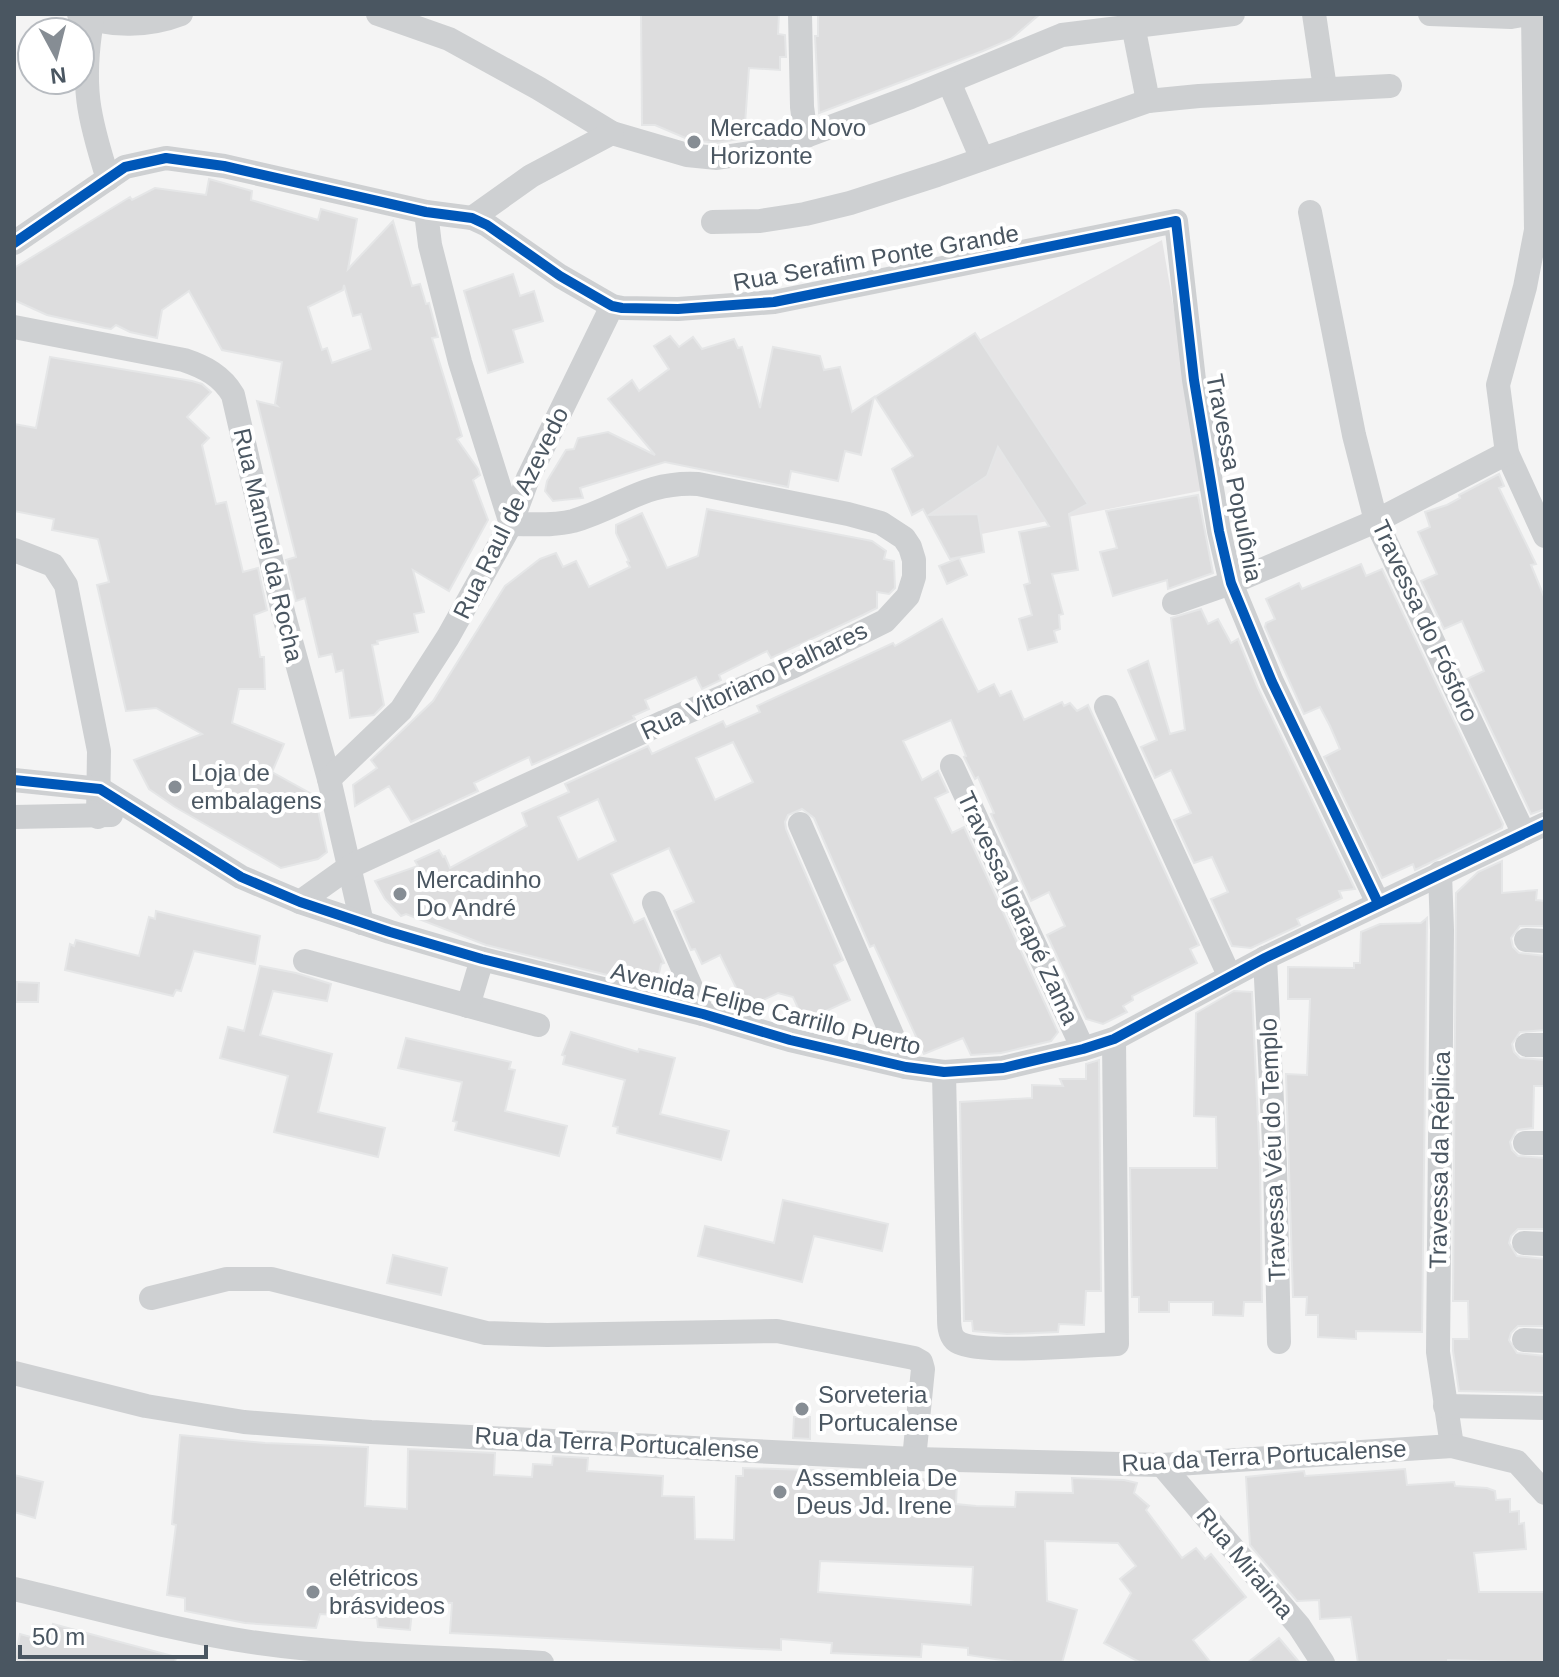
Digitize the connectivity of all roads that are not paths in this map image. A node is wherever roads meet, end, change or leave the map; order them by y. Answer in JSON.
{"nodes":[{"id":1,"x":181,"y":14,"type":"edge"},
{"id":2,"x":378,"y":14,"type":"edge"},
{"id":3,"x":800,"y":14,"type":"edge"},
{"id":4,"x":1233,"y":14,"type":"edge"},
{"id":5,"x":1314,"y":14,"type":"edge"},
{"id":6,"x":1430,"y":14,"type":"edge"},
{"id":7,"x":1530,"y":14,"type":"edge"},
{"id":8,"x":96,"y":19,"type":"edge"},
{"id":9,"x":1061,"y":24,"type":"edge"},
{"id":10,"x":1133,"y":25,"type":"junction"},
{"id":11,"x":949,"y":82,"type":"junction"},
{"id":12,"x":1390,"y":86,"type":"dead end"},
{"id":13,"x":1325,"y":88,"type":"junction"},
{"id":14,"x":87,"y":96,"type":"edge"},
{"id":15,"x":1148,"y":101,"type":"junction"},
{"id":16,"x":612,"y":133,"type":"junction"},
{"id":17,"x":806,"y":136,"type":"junction"},
{"id":18,"x":982,"y":159,"type":"junction"},
{"id":19,"x":108,"y":179,"type":"junction"},
{"id":20,"x":426,"y":212,"type":"junction"},
{"id":21,"x":1310,"y":212,"type":"dead end"},
{"id":22,"x":472,"y":218,"type":"junction"},
{"id":23,"x":1176,"y":221,"type":"joint"},
{"id":24,"x":713,"y":222,"type":"dead end"},
{"id":25,"x":14,"y":243,"type":"edge"},
{"id":26,"x":612,"y":306,"type":"junction"},
{"id":27,"x":14,"y":327,"type":"edge"},
{"id":28,"x":1507,"y":453,"type":"junction"},
{"id":29,"x":1376,"y":521,"type":"junction"},
{"id":30,"x":511,"y":524,"type":"junction"},
{"id":31,"x":1545,"y":536,"type":"edge"},
{"id":32,"x":14,"y":550,"type":"edge"},
{"id":33,"x":1231,"y":583,"type":"junction"},
{"id":34,"x":1174,"y":603,"type":"dead end"},
{"id":35,"x":1106,"y":707,"type":"dead end"},
{"id":36,"x":952,"y":766,"type":"dead end"},
{"id":37,"x":329,"y":779,"type":"junction"},
{"id":38,"x":22,"y":780,"type":"edge"},
{"id":39,"x":100,"y":789,"type":"junction"},
{"id":40,"x":133,"y":812,"type":"junction"},
{"id":41,"x":19,"y":817,"type":"edge"},
{"id":42,"x":98,"y":817,"type":"junction"},
{"id":43,"x":800,"y":824,"type":"dead end"},
{"id":44,"x":1534,"y":829,"type":"edge"},
{"id":45,"x":349,"y":867,"type":"junction"},
{"id":46,"x":1440,"y":873,"type":"junction"},
{"id":47,"x":300,"y":902,"type":"junction"},
{"id":48,"x":654,"y":903,"type":"dead end"},
{"id":49,"x":1378,"y":903,"type":"junction"},
{"id":50,"x":362,"y":923,"type":"junction"},
{"id":51,"x":1265,"y":958,"type":"junction"},
{"id":52,"x":482,"y":959,"type":"junction"},
{"id":53,"x":305,"y":961,"type":"dead end"},
{"id":54,"x":1229,"y":975,"type":"junction"},
{"id":55,"x":468,"y":1006,"type":"junction"},
{"id":56,"x":703,"y":1014,"type":"junction"},
{"id":57,"x":538,"y":1025,"type":"dead end"},
{"id":58,"x":1114,"y":1039,"type":"junction"},
{"id":59,"x":1083,"y":1049,"type":"junction"},
{"id":60,"x":906,"y":1067,"type":"junction"},
{"id":61,"x":944,"y":1072,"type":"junction"},
{"id":62,"x":151,"y":1298,"type":"dead end"},
{"id":63,"x":1279,"y":1342,"type":"dead end"},
{"id":64,"x":14,"y":1373,"type":"edge"},
{"id":65,"x":1445,"y":1406,"type":"junction"},
{"id":66,"x":1545,"y":1408,"type":"edge"},
{"id":67,"x":1452,"y":1446,"type":"junction"},
{"id":68,"x":914,"y":1459,"type":"junction"},
{"id":69,"x":1162,"y":1465,"type":"junction"},
{"id":70,"x":1545,"y":1493,"type":"edge"},
{"id":71,"x":14,"y":1589,"type":"edge"},
{"id":72,"x":254,"y":1652,"type":"edge"},
{"id":73,"x":369,"y":1660,"type":"edge"},
{"id":74,"x":542,"y":1663,"type":"edge"},
{"id":75,"x":1323,"y":1663,"type":"edge"}],
"edges":[{"from":1,"to":8,"type":"street"},
{"from":2,"to":16,"type":"street"},
{"from":3,"to":17,"type":"street"},
{"from":4,"to":10,"type":"street"},
{"from":5,"to":13,"type":"street"},
{"from":6,"to":7,"type":"street"},
{"from":7,"to":28,"type":"street"},
{"from":9,"to":10,"type":"street"},
{"from":9,"to":11,"type":"street"},
{"from":10,"to":15,"type":"street"},
{"from":11,"to":17,"type":"street"},
{"from":11,"to":18,"type":"street"},
{"from":12,"to":13,"type":"street"},
{"from":13,"to":15,"type":"street"},
{"from":14,"to":19,"type":"street"},
{"from":15,"to":18,"type":"street"},
{"from":16,"to":17,"type":"street"},
{"from":16,"to":22,"type":"street"},
{"from":18,"to":24,"type":"street"},
{"from":19,"to":20,"type":"street","name":"Rua Serafim Ponte Grande"},
{"from":19,"to":25,"type":"street","name":"Rua Serafim Ponte Grande"},
{"from":20,"to":22,"type":"street","name":"Rua Serafim Ponte Grande"},
{"from":20,"to":30,"type":"street"},
{"from":21,"to":29,"type":"street","name":"Travessa do Fósforo"},
{"from":22,"to":26,"type":"street","name":"Rua Serafim Ponte Grande"},
{"from":23,"to":26,"type":"street","name":"Rua Serafim Ponte Grande"},
{"from":23,"to":33,"type":"street","name":"Travessa Populônia"},
{"from":26,"to":30,"type":"street","name":"Rua Raul de Azevedo"},
{"from":27,"to":37,"type":"street","name":"Rua Manuel da Rocha"},
{"from":28,"to":29,"type":"street"},
{"from":28,"to":31,"type":"street"},
{"from":29,"to":33,"type":"street"},
{"from":29,"to":44,"type":"street","name":"Travessa do Fósforo"},
{"from":30,"to":37,"type":"street","name":"Rua Raul de Azevedo"},
{"from":30,"to":45,"type":"street","name":"Rua Vitoriano Palhares"},
{"from":32,"to":39,"type":"street"},
{"from":33,"to":34,"type":"street"},
{"from":33,"to":49,"type":"street","name":"Travessa Populônia"},
{"from":35,"to":54,"type":"street"},
{"from":36,"to":59,"type":"street","name":"Travessa Igarapé Zama"},
{"from":37,"to":45,"type":"street","name":"Rua Manuel da Rocha"},
{"from":38,"to":39,"type":"street","name":"Avenida Felipe Carrillo Puerto"},
{"from":38,"to":41,"type":"street"},
{"from":39,"to":40,"type":"street","name":"Avenida Felipe Carrillo Puerto"},
{"from":39,"to":42,"type":"street"},
{"from":40,"to":42,"type":"street"},
{"from":40,"to":47,"type":"street","name":"Avenida Felipe Carrillo Puerto"},
{"from":41,"to":42,"type":"street"},
{"from":43,"to":60,"type":"street"},
{"from":44,"to":46,"type":"street","name":"Avenida Felipe Carrillo Puerto"},
{"from":45,"to":47,"type":"street","name":"Rua Vitoriano Palhares"},
{"from":45,"to":50,"type":"street","name":"Rua Manuel da Rocha"},
{"from":46,"to":49,"type":"street","name":"Avenida Felipe Carrillo Puerto"},
{"from":46,"to":65,"type":"street","name":"Travessa da Réplica"},
{"from":47,"to":50,"type":"street","name":"Avenida Felipe Carrillo Puerto"},
{"from":48,"to":56,"type":"street"},
{"from":49,"to":51,"type":"street","name":"Avenida Felipe Carrillo Puerto"},
{"from":50,"to":52,"type":"street","name":"Avenida Felipe Carrillo Puerto"},
{"from":51,"to":54,"type":"street","name":"Avenida Felipe Carrillo Puerto"},
{"from":51,"to":63,"type":"street","name":"Travessa Véu do Templo"},
{"from":52,"to":55,"type":"street"},
{"from":52,"to":56,"type":"street","name":"Avenida Felipe Carrillo Puerto"},
{"from":53,"to":55,"type":"street"},
{"from":54,"to":58,"type":"street","name":"Avenida Felipe Carrillo Puerto"},
{"from":55,"to":57,"type":"street"},
{"from":56,"to":60,"type":"street","name":"Avenida Felipe Carrillo Puerto"},
{"from":58,"to":59,"type":"street","name":"Avenida Felipe Carrillo Puerto"},
{"from":58,"to":61,"type":"street"},
{"from":59,"to":61,"type":"street","name":"Avenida Felipe Carrillo Puerto"},
{"from":60,"to":61,"type":"street","name":"Avenida Felipe Carrillo Puerto"},
{"from":62,"to":68,"type":"street"},
{"from":64,"to":68,"type":"street","name":"Rua da Terra Portucalense"},
{"from":65,"to":66,"type":"street"},
{"from":65,"to":67,"type":"street","name":"Travessa da Réplica"},
{"from":67,"to":69,"type":"street","name":"Rua da Terra Portucalense"},
{"from":67,"to":70,"type":"street","name":"Rua da Terra Portucalense"},
{"from":68,"to":69,"type":"street","name":"Rua da Terra Portucalense"},
{"from":69,"to":75,"type":"street","name":"Rua Miraima"},
{"from":71,"to":72,"type":"street"},
{"from":72,"to":73,"type":"street"},
{"from":73,"to":74,"type":"street"}]}
